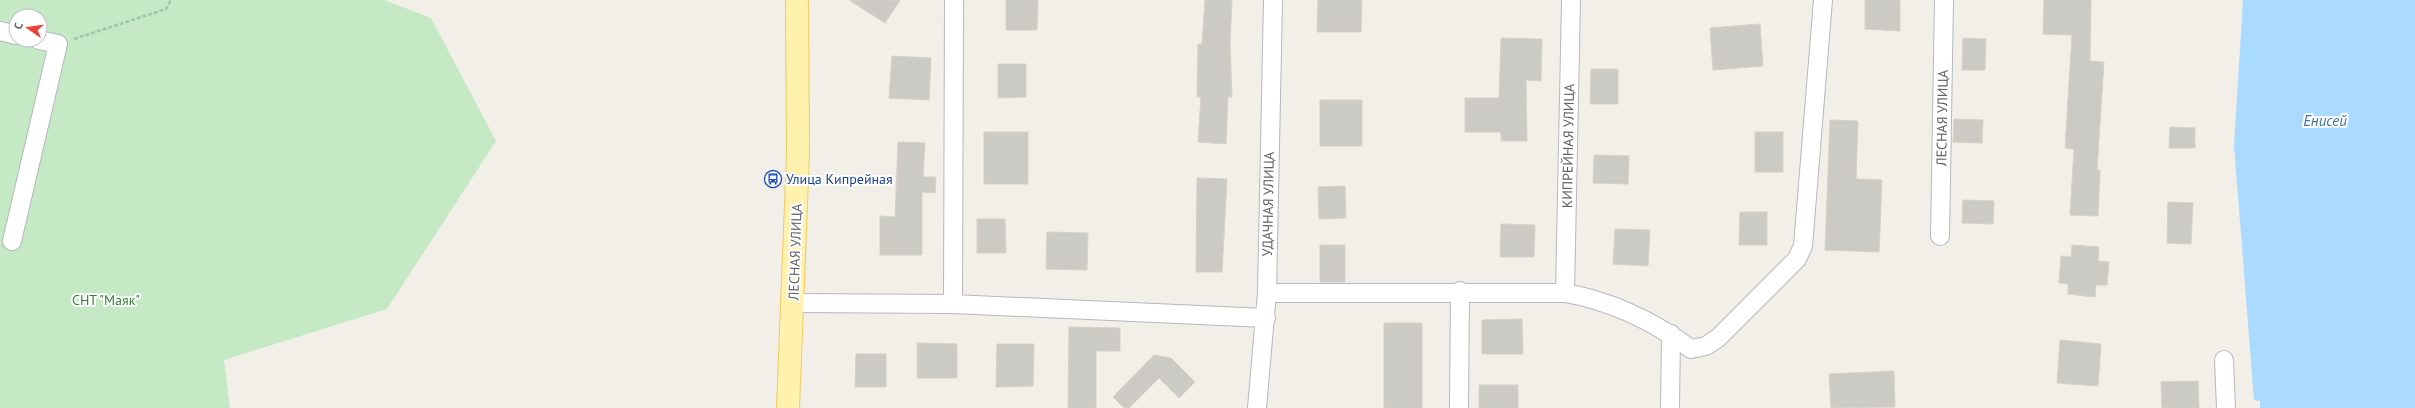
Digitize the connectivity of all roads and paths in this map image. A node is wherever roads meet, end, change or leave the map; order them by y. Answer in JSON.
{"nodes":[{"id":1,"x":171,"y":0,"type":"edge"},
{"id":2,"x":797,"y":0,"type":"edge"},
{"id":3,"x":954,"y":0,"type":"edge"},
{"id":4,"x":1273,"y":0,"type":"edge"},
{"id":5,"x":1571,"y":0,"type":"edge"},
{"id":6,"x":1823,"y":0,"type":"edge"},
{"id":7,"x":1944,"y":0,"type":"edge"},
{"id":8,"x":48,"y":42,"type":"edge"},
{"id":9,"x":58,"y":44,"type":"junction"},
{"id":10,"x":1940,"y":236,"type":"dead end"},
{"id":11,"x":12,"y":241,"type":"dead end"},
{"id":12,"x":1460,"y":291,"type":"junction"},
{"id":13,"x":1267,"y":293,"type":"junction"},
{"id":14,"x":1565,"y":293,"type":"junction"},
{"id":15,"x":793,"y":303,"type":"junction"},
{"id":16,"x":953,"y":304,"type":"junction"},
{"id":17,"x":1266,"y":318,"type":"junction"},
{"id":18,"x":1671,"y":334,"type":"junction"},
{"id":19,"x":2224,"y":360,"type":"dead end"},
{"id":20,"x":788,"y":408,"type":"edge"},
{"id":21,"x":1257,"y":408,"type":"edge"},
{"id":22,"x":1459,"y":408,"type":"edge"},
{"id":23,"x":1670,"y":408,"type":"edge"},
{"id":24,"x":2226,"y":408,"type":"edge"}],
"edges":[{"from":1,"to":9,"type":"path"},
{"from":2,"to":15,"type":"main road","name":"ЛЕСНАЯ УЛИЦА"},
{"from":3,"to":16,"type":"street"},
{"from":4,"to":13,"type":"street","name":"УДАЧНАЯ УЛИЦА"},
{"from":5,"to":14,"type":"street","name":"КИПРЕЙНАЯ УЛИЦА"},
{"from":6,"to":18,"type":"street"},
{"from":7,"to":10,"type":"street","name":"ЛЕСНАЯ УЛИЦА"},
{"from":8,"to":9,"type":"street"},
{"from":9,"to":11,"type":"street"},
{"from":12,"to":13,"type":"street"},
{"from":12,"to":14,"type":"street"},
{"from":12,"to":22,"type":"street"},
{"from":13,"to":17,"type":"street","name":"УДАЧНАЯ УЛИЦА"},
{"from":14,"to":18,"type":"street"},
{"from":15,"to":16,"type":"street"},
{"from":15,"to":20,"type":"main road","name":"ЛЕСНАЯ УЛИЦА"},
{"from":16,"to":17,"type":"street"},
{"from":17,"to":21,"type":"street","name":"УДАЧНАЯ УЛИЦА"},
{"from":18,"to":23,"type":"street"},
{"from":19,"to":24,"type":"street"}]}
